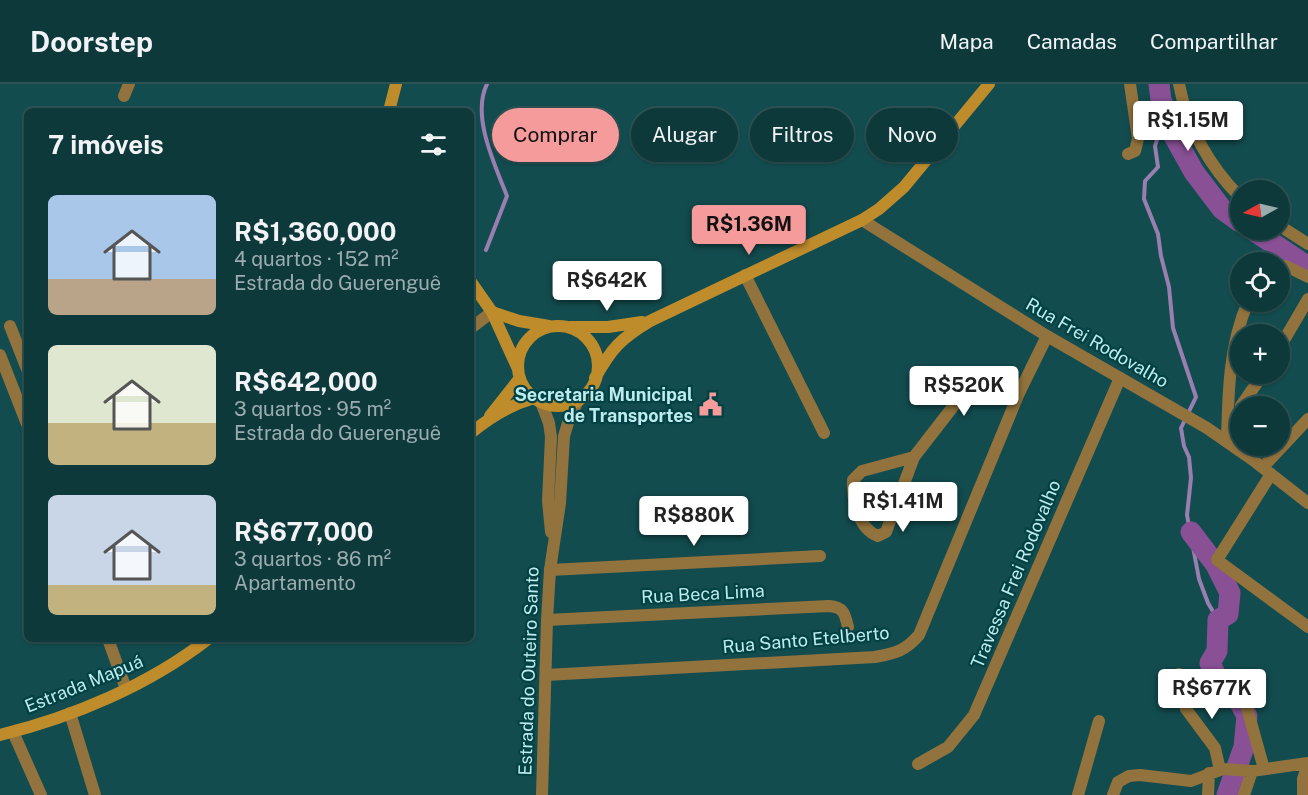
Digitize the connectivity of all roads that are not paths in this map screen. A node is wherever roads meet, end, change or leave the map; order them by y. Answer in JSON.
{"nodes":[{"id":1,"x":396,"y":84,"type":"edge"},
{"id":2,"x":989,"y":84,"type":"edge"},
{"id":3,"x":1130,"y":84,"type":"edge"},
{"id":4,"x":1179,"y":84,"type":"edge"},
{"id":5,"x":390,"y":108,"type":"edge"},
{"id":6,"x":1128,"y":154,"type":"dead end"},
{"id":7,"x":1230,"y":186,"type":"edge"},
{"id":8,"x":862,"y":220,"type":"junction"},
{"id":9,"x":1290,"y":232,"type":"edge"},
{"id":10,"x":1308,"y":244,"type":"edge"},
{"id":11,"x":1290,"y":269,"type":"edge"},
{"id":12,"x":745,"y":275,"type":"junction"},
{"id":13,"x":1308,"y":277,"type":"edge"},
{"id":14,"x":474,"y":286,"type":"edge"},
{"id":15,"x":1308,"y":299,"type":"edge"},
{"id":16,"x":492,"y":312,"type":"junction"},
{"id":17,"x":1243,"y":312,"type":"edge"},
{"id":18,"x":650,"y":321,"type":"junction"},
{"id":19,"x":10,"y":326,"type":"dead end"},
{"id":20,"x":474,"y":326,"type":"edge"},
{"id":21,"x":551,"y":326,"type":"junction"},
{"id":22,"x":566,"y":327,"type":"junction"},
{"id":23,"x":1290,"y":330,"type":"edge"},
{"id":24,"x":1047,"y":336,"type":"junction"},
{"id":25,"x":0,"y":355,"type":"edge"},
{"id":26,"x":24,"y":361,"type":"edge"},
{"id":27,"x":519,"y":374,"type":"junction"},
{"id":28,"x":595,"y":378,"type":"junction"},
{"id":29,"x":1120,"y":378,"type":"junction"},
{"id":30,"x":1019,"y":393,"type":"junction"},
{"id":31,"x":538,"y":400,"type":"junction"},
{"id":32,"x":578,"y":400,"type":"junction"},
{"id":33,"x":24,"y":416,"type":"edge"},
{"id":34,"x":488,"y":419,"type":"junction"},
{"id":35,"x":1308,"y":419,"type":"edge"},
{"id":36,"x":1230,"y":423,"type":"edge"},
{"id":37,"x":1227,"y":427,"type":"junction"},
{"id":38,"x":474,"y":431,"type":"edge"},
{"id":39,"x":824,"y":433,"type":"dead end"},
{"id":40,"x":1227,"y":441,"type":"junction"},
{"id":41,"x":914,"y":457,"type":"junction"},
{"id":42,"x":1267,"y":471,"type":"junction"},
{"id":43,"x":1308,"y":503,"type":"edge"},
{"id":44,"x":553,"y":548,"type":"junction"},
{"id":45,"x":820,"y":556,"type":"dead end"},
{"id":46,"x":550,"y":570,"type":"junction"},
{"id":47,"x":547,"y":620,"type":"junction"},
{"id":48,"x":848,"y":627,"type":"dead end"},
{"id":49,"x":1308,"y":627,"type":"edge"},
{"id":50,"x":109,"y":642,"type":"edge"},
{"id":51,"x":204,"y":642,"type":"edge"},
{"id":52,"x":546,"y":675,"type":"junction"},
{"id":53,"x":1179,"y":675,"type":"dead end"},
{"id":54,"x":1239,"y":679,"type":"dead end"},
{"id":55,"x":126,"y":689,"type":"junction"},
{"id":56,"x":70,"y":713,"type":"junction"},
{"id":57,"x":1099,"y":721,"type":"dead end"},
{"id":58,"x":13,"y":732,"type":"junction"},
{"id":59,"x":0,"y":735,"type":"edge"},
{"id":60,"x":918,"y":764,"type":"dead end"},
{"id":61,"x":1308,"y":764,"type":"edge"},
{"id":62,"x":1218,"y":770,"type":"junction"},
{"id":63,"x":1253,"y":770,"type":"junction"},
{"id":64,"x":41,"y":795,"type":"edge"},
{"id":65,"x":95,"y":795,"type":"edge"},
{"id":66,"x":542,"y":795,"type":"edge"},
{"id":67,"x":1078,"y":795,"type":"edge"},
{"id":68,"x":1113,"y":795,"type":"edge"},
{"id":69,"x":1208,"y":795,"type":"edge"},
{"id":70,"x":1244,"y":795,"type":"edge"},
{"id":71,"x":1303,"y":795,"type":"edge"}],
"edges":[{"from":1,"to":5,"type":"main road"},
{"from":2,"to":8,"type":"main road"},
{"from":3,"to":6,"type":"street"},
{"from":4,"to":7,"type":"street"},
{"from":8,"to":12,"type":"main road"},
{"from":8,"to":24,"type":"street","name":"Rua Frei Rodovalho"},
{"from":9,"to":10,"type":"street"},
{"from":11,"to":13,"type":"street"},
{"from":12,"to":18,"type":"main road"},
{"from":12,"to":39,"type":"street"},
{"from":14,"to":16,"type":"main road"},
{"from":15,"to":23,"type":"street"},
{"from":16,"to":20,"type":"street"},
{"from":16,"to":21,"type":"main road"},
{"from":16,"to":27,"type":"main road"},
{"from":17,"to":37,"type":"street"},
{"from":18,"to":22,"type":"main road"},
{"from":18,"to":28,"type":"main road"},
{"from":19,"to":26,"type":"street"},
{"from":21,"to":22,"type":"main road"},
{"from":21,"to":27,"type":"main road"},
{"from":22,"to":28,"type":"main road"},
{"from":24,"to":29,"type":"street","name":"Rua Frei Rodovalho"},
{"from":24,"to":30,"type":"street","name":"Rua Santo Etelberto"},
{"from":25,"to":33,"type":"street"},
{"from":27,"to":31,"type":"main road"},
{"from":27,"to":34,"type":"main road"},
{"from":28,"to":32,"type":"main road"},
{"from":29,"to":40,"type":"street","name":"Rua Frei Rodovalho"},
{"from":29,"to":60,"type":"street","name":"Travessa Frei Rodovalho"},
{"from":30,"to":41,"type":"street"},
{"from":30,"to":52,"type":"street","name":"Rua Santo Etelberto"},
{"from":31,"to":32,"type":"main road"},
{"from":31,"to":34,"type":"main road"},
{"from":31,"to":44,"type":"street","name":"Estrada do Outeiro Santo"},
{"from":32,"to":44,"type":"street","name":"Estrada do Outeiro Santo"},
{"from":34,"to":38,"type":"main road"},
{"from":35,"to":42,"type":"street"},
{"from":36,"to":37,"type":"street"},
{"from":37,"to":40,"type":"street"},
{"from":40,"to":42,"type":"street","name":"Rua Frei Rodovalho"},
{"from":41,"to":41,"type":"street"},
{"from":42,"to":43,"type":"street","name":"Rua Frei Rodovalho"},
{"from":42,"to":49,"type":"street"},
{"from":44,"to":46,"type":"street","name":"Estrada do Outeiro Santo"},
{"from":45,"to":46,"type":"street","name":"Rua Beca Lima"},
{"from":46,"to":47,"type":"street","name":"Estrada do Outeiro Santo"},
{"from":47,"to":48,"type":"street","name":"Rua Beca Lima"},
{"from":47,"to":52,"type":"street","name":"Estrada do Outeiro Santo"},
{"from":50,"to":55,"type":"street"},
{"from":51,"to":55,"type":"main road","name":"Estrada Mapuá"},
{"from":52,"to":66,"type":"street","name":"Estrada do Outeiro Santo"},
{"from":53,"to":62,"type":"street"},
{"from":54,"to":63,"type":"street"},
{"from":55,"to":56,"type":"main road","name":"Estrada Mapuá"},
{"from":56,"to":58,"type":"main road","name":"Estrada Mapuá"},
{"from":56,"to":65,"type":"street"},
{"from":57,"to":67,"type":"street"},
{"from":58,"to":59,"type":"main road","name":"Estrada Mapuá"},
{"from":58,"to":64,"type":"street"},
{"from":61,"to":63,"type":"street"},
{"from":61,"to":71,"type":"street"},
{"from":62,"to":63,"type":"street"},
{"from":62,"to":68,"type":"street"},
{"from":62,"to":69,"type":"street"},
{"from":63,"to":70,"type":"street"}]}
